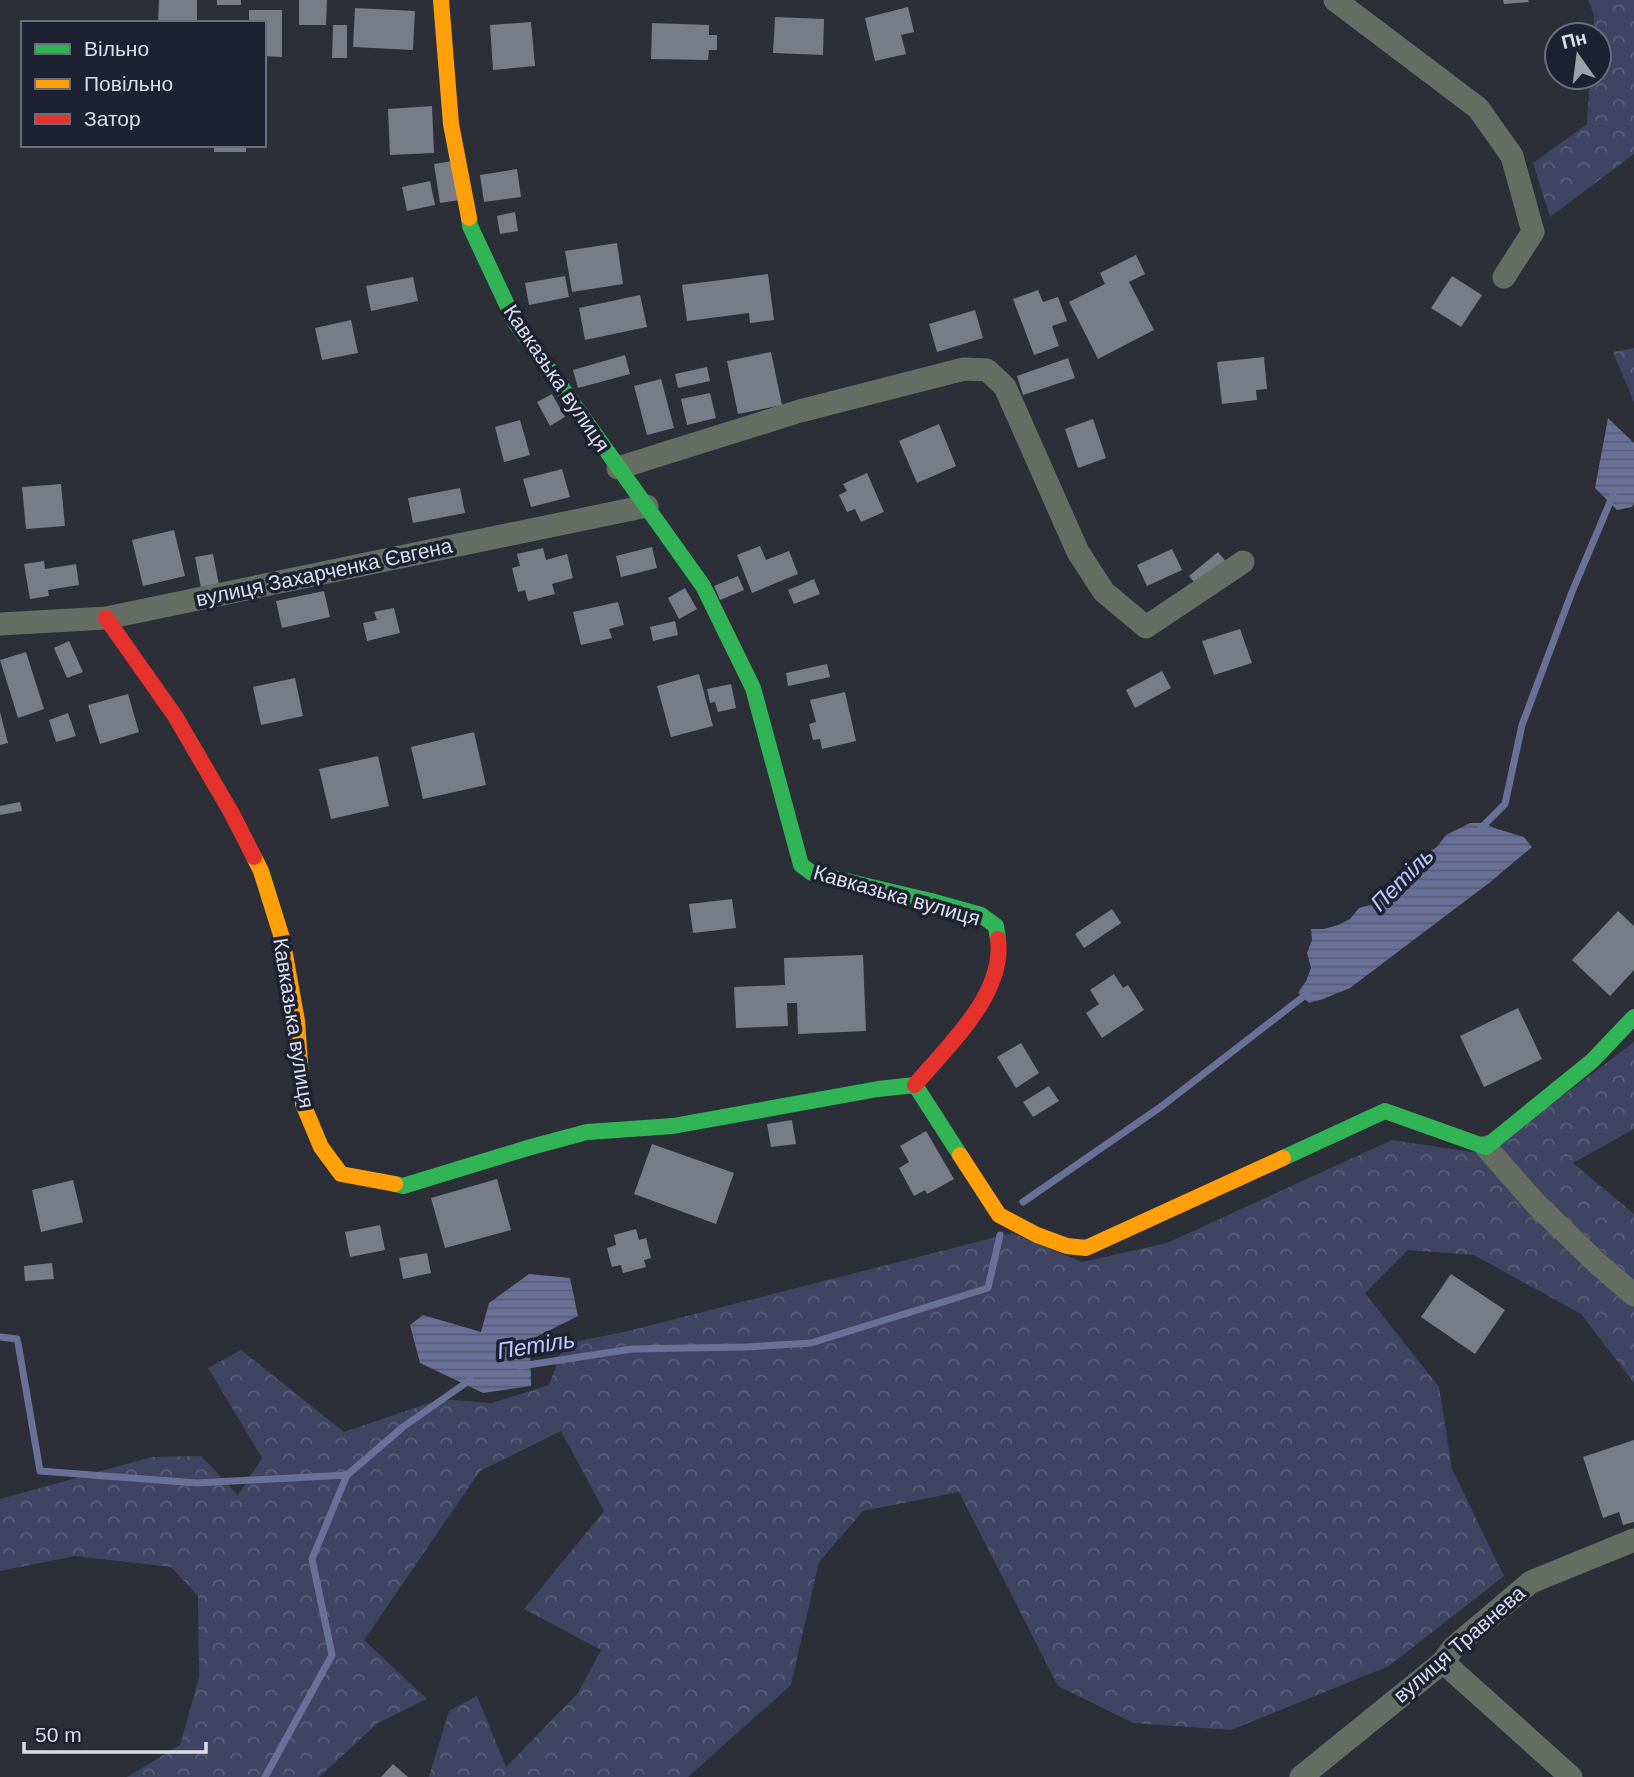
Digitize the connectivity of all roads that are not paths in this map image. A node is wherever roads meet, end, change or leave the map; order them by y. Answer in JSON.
{"nodes":[{"id":1,"x":440,"y":0,"type":"edge"},
{"id":2,"x":1335,"y":0,"type":"edge"},
{"id":3,"x":1504,"y":277,"type":"dead end"},
{"id":4,"x":618,"y":468,"type":"junction"},
{"id":5,"x":647,"y":506,"type":"junction"},
{"id":6,"x":1243,"y":562,"type":"dead end"},
{"id":7,"x":106,"y":618,"type":"junction"},
{"id":8,"x":0,"y":624,"type":"edge"},
{"id":9,"x":1634,"y":1017,"type":"edge"},
{"id":10,"x":915,"y":1085,"type":"junction"},
{"id":11,"x":1486,"y":1146,"type":"junction"},
{"id":12,"x":1634,"y":1295,"type":"edge"},
{"id":13,"x":1634,"y":1540,"type":"edge"},
{"id":14,"x":1443,"y":1662,"type":"junction"},
{"id":15,"x":1301,"y":1777,"type":"edge"},
{"id":16,"x":1571,"y":1777,"type":"edge"}],
"edges":[{"from":1,"to":4,"type":"street","name":"Кавказька вулиця"},
{"from":2,"to":3,"type":"street"},
{"from":4,"to":5,"type":"street","name":"Кавказька вулиця"},
{"from":4,"to":6,"type":"street","name":"Кавказька вулиця"},
{"from":5,"to":7,"type":"street","name":"вулиця Захарченка Євгена"},
{"from":5,"to":10,"type":"street","name":"Кавказька вулиця"},
{"from":7,"to":8,"type":"street","name":"вулиця Захарченка Євгена"},
{"from":7,"to":10,"type":"street","name":"Кавказька вулиця"},
{"from":9,"to":11,"type":"street"},
{"from":10,"to":11,"type":"street"},
{"from":11,"to":12,"type":"street"},
{"from":13,"to":14,"type":"street","name":"вулиця Травнева"},
{"from":14,"to":15,"type":"street","name":"вулиця Травнева"},
{"from":14,"to":16,"type":"street"}]}
